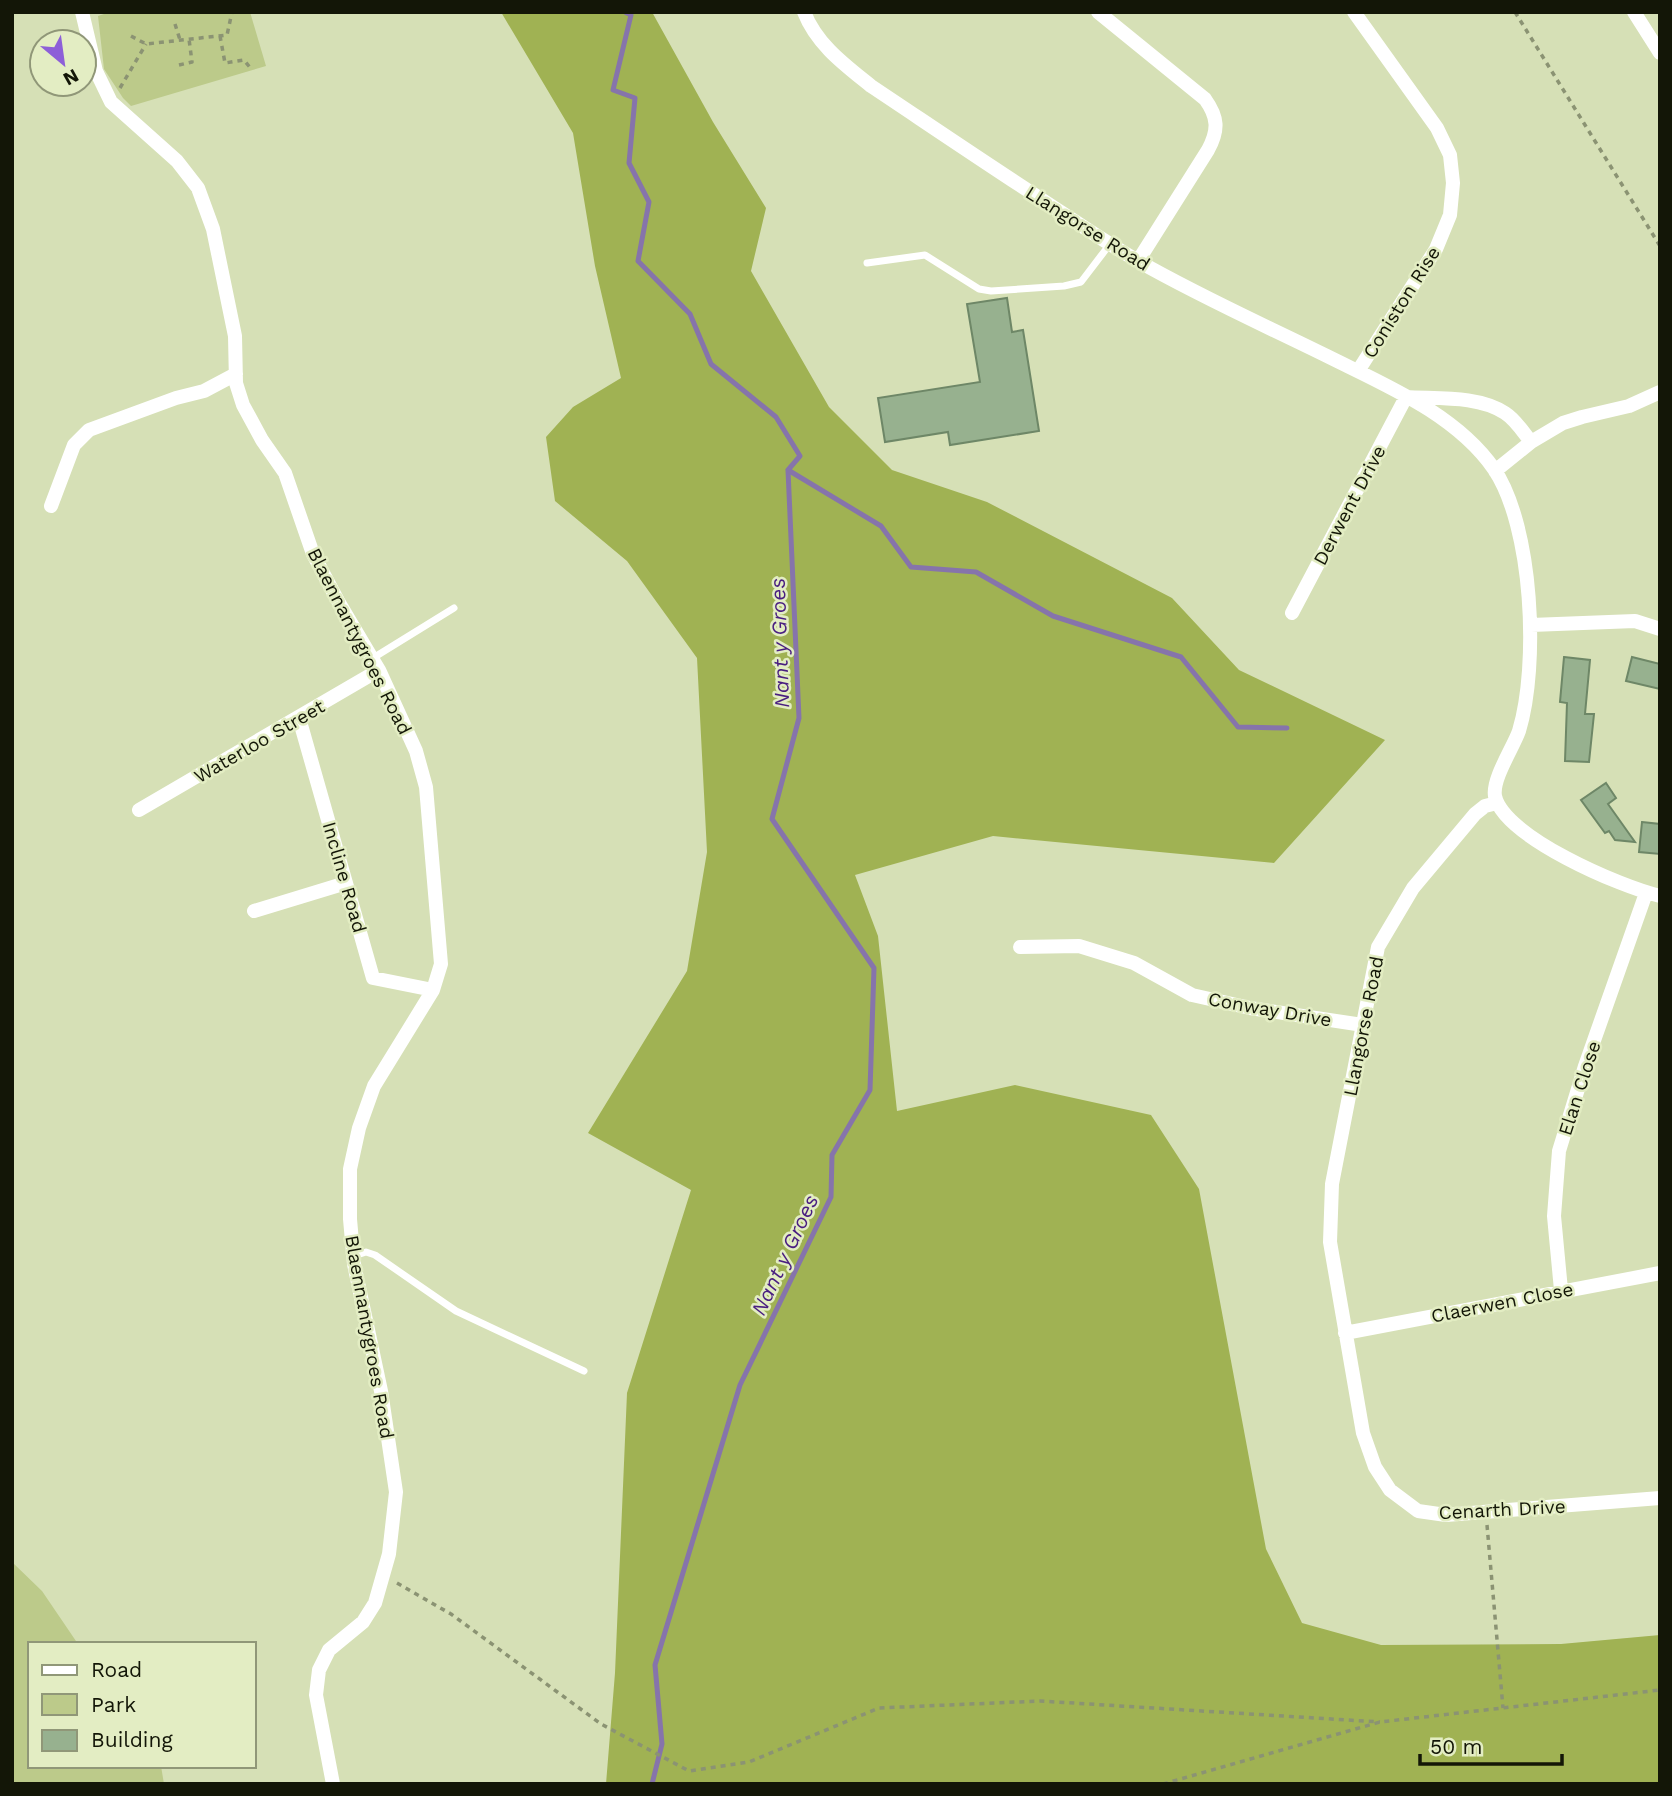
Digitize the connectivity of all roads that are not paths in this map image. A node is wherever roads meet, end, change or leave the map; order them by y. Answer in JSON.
{"nodes":[{"id":1,"x":82,"y":12,"type":"edge"},
{"id":2,"x":804,"y":12,"type":"edge"},
{"id":3,"x":1098,"y":12,"type":"edge"},
{"id":4,"x":1354,"y":12,"type":"edge"},
{"id":5,"x":1634,"y":12,"type":"edge"},
{"id":6,"x":1660,"y":53,"type":"edge"},
{"id":7,"x":1110,"y":244,"type":"junction"},
{"id":8,"x":1138,"y":261,"type":"junction"},
{"id":9,"x":867,"y":263,"type":"dead end"},
{"id":10,"x":1358,"y":371,"type":"junction"},
{"id":11,"x":236,"y":374,"type":"junction"},
{"id":12,"x":1660,"y":392,"type":"edge"},
{"id":13,"x":1406,"y":397,"type":"junction"},
{"id":14,"x":1531,"y":442,"type":"junction"},
{"id":15,"x":1496,"y":471,"type":"junction"},
{"id":16,"x":51,"y":506,"type":"dead end"},
{"id":17,"x":454,"y":608,"type":"dead end"},
{"id":18,"x":1292,"y":613,"type":"dead end"},
{"id":19,"x":1531,"y":625,"type":"junction"},
{"id":20,"x":1660,"y":629,"type":"edge"},
{"id":21,"x":376,"y":664,"type":"junction"},
{"id":22,"x":299,"y":718,"type":"junction"},
{"id":23,"x":1497,"y":803,"type":"junction"},
{"id":24,"x":139,"y":810,"type":"dead end"},
{"id":25,"x":346,"y":883,"type":"junction"},
{"id":26,"x":1653,"y":895,"type":"edge"},
{"id":27,"x":254,"y":911,"type":"dead end"},
{"id":28,"x":1020,"y":947,"type":"dead end"},
{"id":29,"x":433,"y":990,"type":"junction"},
{"id":30,"x":1363,"y":1025,"type":"junction"},
{"id":31,"x":353,"y":1256,"type":"junction"},
{"id":32,"x":1660,"y":1273,"type":"edge"},
{"id":33,"x":1561,"y":1290,"type":"junction"},
{"id":34,"x":1345,"y":1333,"type":"junction"},
{"id":35,"x":584,"y":1371,"type":"dead end"},
{"id":36,"x":1660,"y":1499,"type":"edge"},
{"id":37,"x":333,"y":1784,"type":"edge"}],
"edges":[{"from":1,"to":11,"type":"street","name":"Blaennantygroes Road"},
{"from":2,"to":7,"type":"street","name":"Llangorse Road"},
{"from":3,"to":8,"type":"street"},
{"from":4,"to":10,"type":"street","name":"Coniston Rise"},
{"from":5,"to":6,"type":"street"},
{"from":7,"to":8,"type":"street","name":"Llangorse Road"},
{"from":7,"to":9,"type":"lane"},
{"from":8,"to":10,"type":"street","name":"Llangorse Road"},
{"from":10,"to":13,"type":"street","name":"Llangorse Road"},
{"from":11,"to":16,"type":"street"},
{"from":11,"to":21,"type":"street","name":"Blaennantygroes Road"},
{"from":12,"to":14,"type":"street"},
{"from":13,"to":14,"type":"street","name":"Llangorse Road"},
{"from":13,"to":15,"type":"street","name":"Llangorse Road"},
{"from":13,"to":18,"type":"street","name":"Derwent Drive"},
{"from":14,"to":15,"type":"street"},
{"from":15,"to":19,"type":"street","name":"Llangorse Road"},
{"from":17,"to":21,"type":"lane"},
{"from":19,"to":20,"type":"street"},
{"from":19,"to":23,"type":"street","name":"Llangorse Road"},
{"from":21,"to":22,"type":"street","name":"Waterloo Street"},
{"from":21,"to":29,"type":"street","name":"Blaennantygroes Road"},
{"from":22,"to":24,"type":"street","name":"Waterloo Street"},
{"from":22,"to":25,"type":"street","name":"Incline Road"},
{"from":23,"to":26,"type":"street"},
{"from":23,"to":30,"type":"street","name":"Llangorse Road"},
{"from":25,"to":27,"type":"street"},
{"from":25,"to":29,"type":"street","name":"Incline Road"},
{"from":26,"to":33,"type":"street","name":"Elan Close"},
{"from":28,"to":30,"type":"street","name":"Conway Drive"},
{"from":29,"to":31,"type":"street","name":"Blaennantygroes Road"},
{"from":30,"to":34,"type":"street","name":"Llangorse Road"},
{"from":31,"to":35,"type":"lane"},
{"from":31,"to":37,"type":"street","name":"Blaennantygroes Road"},
{"from":32,"to":33,"type":"street","name":"Claerwen Close"},
{"from":33,"to":34,"type":"street","name":"Claerwen Close"},
{"from":34,"to":36,"type":"street","name":"Cenarth Drive"}]}
